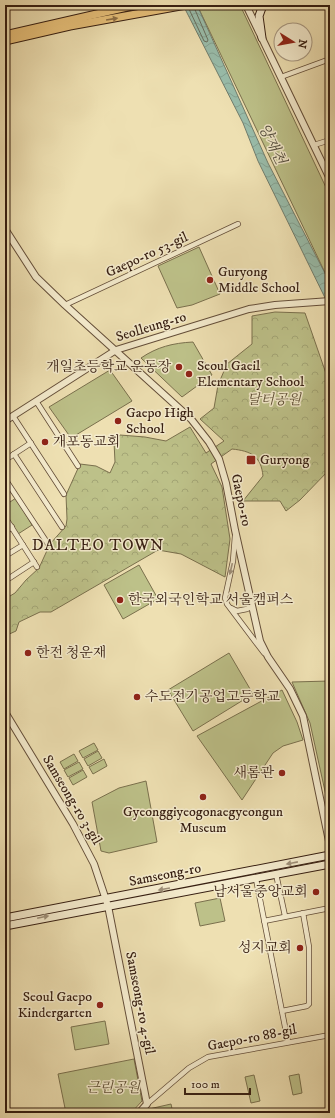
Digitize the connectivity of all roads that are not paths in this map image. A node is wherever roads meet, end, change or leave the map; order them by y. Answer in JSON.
{"nodes":[{"id":1,"x":136,"y":5,"type":"edge"},
{"id":2,"x":186,"y":5,"type":"edge"},
{"id":3,"x":246,"y":5,"type":"edge"},
{"id":4,"x":263,"y":5,"type":"edge"},
{"id":5,"x":5,"y":35,"type":"edge"},
{"id":6,"x":262,"y":38,"type":"junction"},
{"id":7,"x":5,"y":41,"type":"edge"},
{"id":8,"x":330,"y":59,"type":"edge"},
{"id":9,"x":281,"y":77,"type":"junction"},
{"id":10,"x":330,"y":140,"type":"edge"},
{"id":11,"x":314,"y":145,"type":"junction"},
{"id":12,"x":330,"y":179,"type":"edge"},
{"id":13,"x":238,"y":224,"type":"dead end"},
{"id":14,"x":5,"y":229,"type":"edge"},
{"id":15,"x":330,"y":301,"type":"edge"},
{"id":16,"x":65,"y":305,"type":"junction"},
{"id":17,"x":116,"y":350,"type":"junction"},
{"id":18,"x":36,"y":400,"type":"junction"},
{"id":19,"x":13,"y":416,"type":"junction"},
{"id":20,"x":5,"y":422,"type":"edge"},
{"id":21,"x":31,"y":443,"type":"junction"},
{"id":22,"x":14,"y":454,"type":"junction"},
{"id":23,"x":5,"y":460,"type":"edge"},
{"id":24,"x":78,"y":466,"type":"dead end"},
{"id":25,"x":5,"y":479,"type":"edge"},
{"id":26,"x":64,"y":494,"type":"dead end"},
{"id":27,"x":5,"y":517,"type":"edge"},
{"id":28,"x":62,"y":527,"type":"dead end"},
{"id":29,"x":12,"y":528,"type":"junction"},
{"id":30,"x":235,"y":530,"type":"junction"},
{"id":31,"x":5,"y":532,"type":"edge"},
{"id":32,"x":22,"y":544,"type":"junction"},
{"id":33,"x":48,"y":544,"type":"dead end"},
{"id":34,"x":5,"y":556,"type":"edge"},
{"id":35,"x":34,"y":562,"type":"junction"},
{"id":36,"x":37,"y":567,"type":"dead end"},
{"id":37,"x":5,"y":581,"type":"edge"},
{"id":38,"x":252,"y":606,"type":"junction"},
{"id":39,"x":229,"y":607,"type":"junction"},
{"id":40,"x":268,"y":657,"type":"junction"},
{"id":41,"x":5,"y":712,"type":"edge"},
{"id":42,"x":330,"y":846,"type":"edge"},
{"id":43,"x":330,"y":855,"type":"edge"},
{"id":44,"x":330,"y":864,"type":"edge"},
{"id":45,"x":276,"y":874,"type":"junction"},
{"id":46,"x":256,"y":879,"type":"junction"},
{"id":47,"x":107,"y":902,"type":"junction"},
{"id":48,"x":330,"y":908,"type":"edge"},
{"id":49,"x":304,"y":913,"type":"junction"},
{"id":50,"x":285,"y":916,"type":"junction"},
{"id":51,"x":5,"y":918,"type":"edge"},
{"id":52,"x":264,"y":921,"type":"junction"},
{"id":53,"x":5,"y":926,"type":"edge"},
{"id":54,"x":282,"y":1011,"type":"junction"},
{"id":55,"x":330,"y":1035,"type":"edge"},
{"id":56,"x":288,"y":1042,"type":"junction"},
{"id":57,"x":147,"y":1104,"type":"junction"},
{"id":58,"x":139,"y":1113,"type":"edge"}],
"edges":[{"from":1,"to":5,"type":"main road"},
{"from":7,"to":2,"type":"main road","one_way":true},
{"from":3,"to":6,"type":"street"},
{"from":4,"to":6,"type":"main road"},
{"from":6,"to":9,"type":"street"},
{"from":8,"to":9,"type":"street"},
{"from":9,"to":11,"type":"street"},
{"from":10,"to":11,"type":"street"},
{"from":11,"to":12,"type":"street"},
{"from":13,"to":16,"type":"street","name":"Gaepo-ro 53-gil"},
{"from":14,"to":16,"type":"street","name":"Gaepo-ro"},
{"from":15,"to":17,"type":"street","name":"Seolleung-ro"},
{"from":16,"to":17,"type":"street","name":"Gaepo-ro"},
{"from":17,"to":18,"type":"street","name":"Seolleung-ro"},
{"from":17,"to":30,"type":"street","name":"Gaepo-ro"},
{"from":18,"to":19,"type":"street","name":"Seolleung-ro"},
{"from":18,"to":24,"type":"street"},
{"from":19,"to":20,"type":"street","name":"Seolleung-ro"},
{"from":19,"to":21,"type":"street"},
{"from":21,"to":22,"type":"street"},
{"from":21,"to":26,"type":"street"},
{"from":22,"to":23,"type":"street"},
{"from":22,"to":28,"type":"street"},
{"from":25,"to":33,"type":"street"},
{"from":27,"to":29,"type":"street"},
{"from":29,"to":31,"type":"street"},
{"from":29,"to":32,"type":"street"},
{"from":30,"to":38,"type":"street","name":"Gaepo-ro"},
{"from":30,"to":39,"type":"street","one_way":true},
{"from":32,"to":34,"type":"street"},
{"from":32,"to":35,"type":"street"},
{"from":35,"to":36,"type":"street"},
{"from":35,"to":37,"type":"street"},
{"from":38,"to":39,"type":"street"},
{"from":38,"to":40,"type":"street","name":"Gaepo-ro"},
{"from":39,"to":40,"type":"street"},
{"from":40,"to":42,"type":"street","name":"Gaepo-ro"},
{"from":41,"to":47,"type":"street","name":"Samseong-ro 3-gil"},
{"from":43,"to":47,"type":"main road","name":"Samseong-ro","one_way":true},
{"from":44,"to":45,"type":"main road","name":"Samseong-ro"},
{"from":45,"to":46,"type":"main road","name":"Samseong-ro"},
{"from":45,"to":50,"type":"street"},
{"from":46,"to":47,"type":"main road","name":"Samseong-ro"},
{"from":46,"to":52,"type":"street"},
{"from":47,"to":51,"type":"main road","name":"Samseong-ro"},
{"from":53,"to":47,"type":"main road","name":"Samseong-ro","one_way":true},
{"from":47,"to":57,"type":"street","name":"Samseong-ro 4-gil"},
{"from":48,"to":49,"type":"street"},
{"from":49,"to":50,"type":"street"},
{"from":49,"to":54,"type":"street"},
{"from":50,"to":52,"type":"street"},
{"from":52,"to":54,"type":"street"},
{"from":54,"to":56,"type":"street"},
{"from":55,"to":56,"type":"street","name":"Gaepo-ro 88-gil"},
{"from":56,"to":57,"type":"street","name":"Gaepo-ro 88-gil"},
{"from":57,"to":58,"type":"street"}]}
